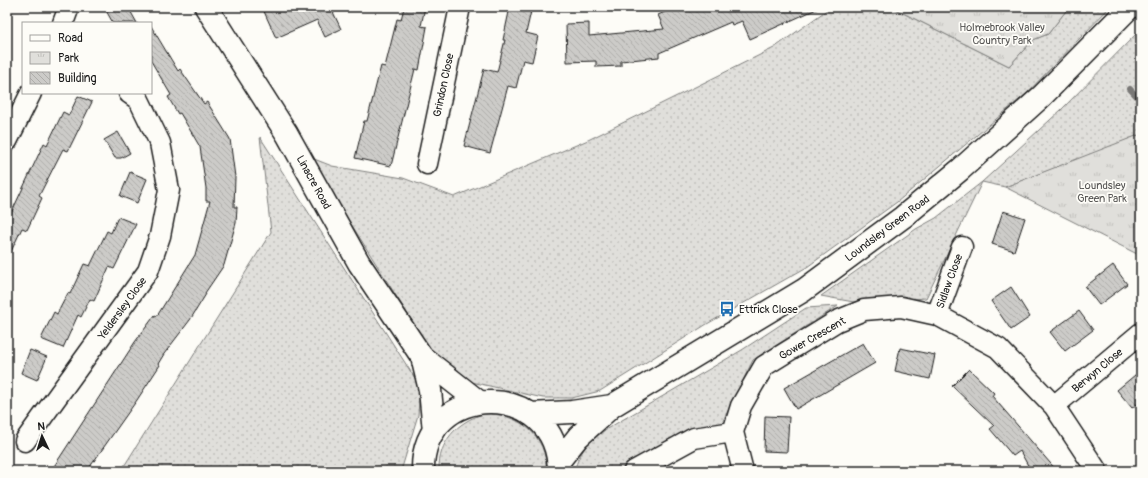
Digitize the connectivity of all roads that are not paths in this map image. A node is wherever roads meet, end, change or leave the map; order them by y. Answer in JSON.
{"nodes":[{"id":1,"x":69,"y":7,"type":"edge"},
{"id":2,"x":206,"y":7,"type":"edge"},
{"id":3,"x":460,"y":7,"type":"edge"},
{"id":4,"x":1130,"y":7,"type":"edge"},
{"id":5,"x":63,"y":22,"type":"edge"},
{"id":6,"x":30,"y":94,"type":"edge"},
{"id":7,"x":130,"y":94,"type":"edge"},
{"id":8,"x":7,"y":141,"type":"edge"},
{"id":9,"x":426,"y":164,"type":"dead end"},
{"id":10,"x":962,"y":247,"type":"dead end"},
{"id":11,"x":937,"y":315,"type":"junction"},
{"id":12,"x":1141,"y":333,"type":"edge"},
{"id":13,"x":422,"y":358,"type":"junction"},
{"id":14,"x":479,"y":402,"type":"junction"},
{"id":15,"x":612,"y":406,"type":"junction"},
{"id":16,"x":1054,"y":406,"type":"junction"},
{"id":17,"x":530,"y":414,"type":"junction"},
{"id":18,"x":434,"y":431,"type":"junction"},
{"id":19,"x":733,"y":432,"type":"junction"},
{"id":20,"x":25,"y":441,"type":"dead end"},
{"id":21,"x":559,"y":466,"type":"edge"},
{"id":22,"x":423,"y":471,"type":"edge"},
{"id":23,"x":634,"y":471,"type":"edge"},
{"id":24,"x":743,"y":471,"type":"edge"},
{"id":25,"x":1096,"y":471,"type":"edge"}],
"edges":[{"from":1,"to":5,"type":"street"},
{"from":2,"to":13,"type":"main road","name":"Linacre Road"},
{"from":3,"to":9,"type":"street","name":"Grindon Close"},
{"from":4,"to":15,"type":"main road","name":"Loundsley Green Road"},
{"from":6,"to":8,"type":"street"},
{"from":7,"to":20,"type":"street","name":"Yeldersley Close"},
{"from":10,"to":11,"type":"street","name":"Sidlaw Close"},
{"from":11,"to":16,"type":"street","name":"Gower Crescent"},
{"from":11,"to":19,"type":"street","name":"Gower Crescent"},
{"from":12,"to":16,"type":"street","name":"Berwyn Close"},
{"from":13,"to":14,"type":"main road","name":"Linacre Road"},
{"from":13,"to":18,"type":"main road","name":"Linacre Road"},
{"from":14,"to":17,"type":"main road"},
{"from":14,"to":18,"type":"main road"},
{"from":15,"to":17,"type":"main road","name":"Loundsley Green Road"},
{"from":15,"to":21,"type":"main road","name":"Loundsley Green Road"},
{"from":16,"to":25,"type":"street","name":"Gower Crescent"},
{"from":17,"to":21,"type":"main road"},
{"from":18,"to":22,"type":"main road"},
{"from":19,"to":23,"type":"street"},
{"from":19,"to":24,"type":"street"}]}
